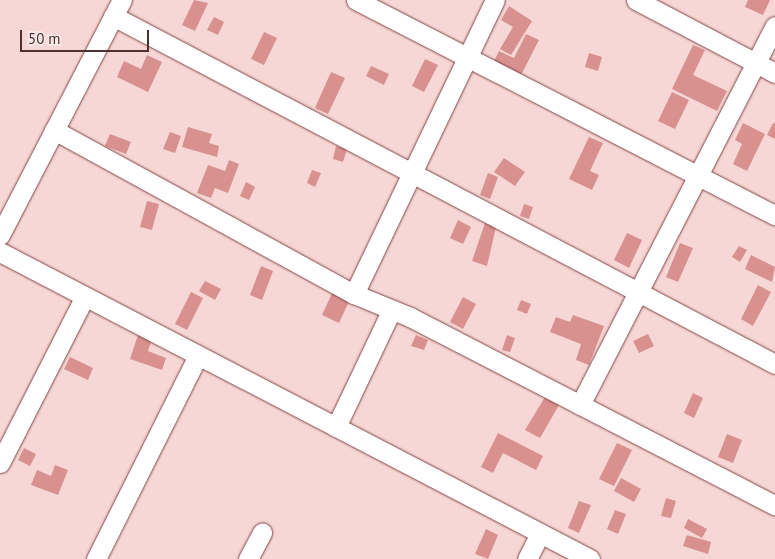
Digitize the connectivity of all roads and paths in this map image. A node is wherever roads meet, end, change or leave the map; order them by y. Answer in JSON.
{"nodes":[{"id":1,"x":356,"y":0,"type":"edge"},
{"id":2,"x":495,"y":0,"type":"edge"},
{"id":3,"x":636,"y":0,"type":"edge"},
{"id":4,"x":118,"y":8,"type":"edge"},
{"id":5,"x":775,"y":26,"type":"edge"},
{"id":6,"x":466,"y":58,"type":"junction"},
{"id":7,"x":756,"y":64,"type":"junction"},
{"id":8,"x":775,"y":73,"type":"edge"},
{"id":9,"x":54,"y":130,"type":"junction"},
{"id":10,"x":410,"y":170,"type":"junction"},
{"id":11,"x":698,"y":175,"type":"junction"},
{"id":12,"x":775,"y":215,"type":"edge"},
{"id":13,"x":0,"y":235,"type":"edge"},
{"id":14,"x":0,"y":252,"type":"edge"},
{"id":15,"x":354,"y":294,"type":"junction"},
{"id":16,"x":637,"y":294,"type":"junction"},
{"id":17,"x":85,"y":296,"type":"junction"},
{"id":18,"x":391,"y":311,"type":"junction"},
{"id":19,"x":198,"y":355,"type":"junction"},
{"id":20,"x":775,"y":364,"type":"edge"},
{"id":21,"x":580,"y":405,"type":"junction"},
{"id":22,"x":336,"y":427,"type":"junction"},
{"id":23,"x":0,"y":464,"type":"edge"},
{"id":24,"x":775,"y":505,"type":"edge"},
{"id":25,"x":262,"y":533,"type":"dead end"},
{"id":26,"x":540,"y":533,"type":"junction"},
{"id":27,"x":96,"y":559,"type":"edge"},
{"id":28,"x":248,"y":559,"type":"edge"},
{"id":29,"x":527,"y":559,"type":"edge"},
{"id":30,"x":590,"y":559,"type":"edge"}],
"edges":[{"from":1,"to":6,"type":"street"},
{"from":2,"to":6,"type":"street"},
{"from":3,"to":7,"type":"street"},
{"from":4,"to":9,"type":"street"},
{"from":4,"to":10,"type":"street"},
{"from":5,"to":7,"type":"street"},
{"from":6,"to":10,"type":"street"},
{"from":6,"to":11,"type":"street"},
{"from":7,"to":8,"type":"street"},
{"from":7,"to":11,"type":"street"},
{"from":9,"to":13,"type":"street"},
{"from":9,"to":15,"type":"street"},
{"from":10,"to":15,"type":"street"},
{"from":10,"to":16,"type":"street"},
{"from":11,"to":12,"type":"street"},
{"from":11,"to":16,"type":"street"},
{"from":14,"to":17,"type":"street"},
{"from":15,"to":18,"type":"street"},
{"from":16,"to":20,"type":"street"},
{"from":16,"to":21,"type":"street"},
{"from":17,"to":19,"type":"street"},
{"from":17,"to":23,"type":"street"},
{"from":18,"to":21,"type":"street"},
{"from":18,"to":22,"type":"street"},
{"from":19,"to":22,"type":"street"},
{"from":19,"to":27,"type":"street"},
{"from":21,"to":24,"type":"street"},
{"from":22,"to":26,"type":"street"},
{"from":25,"to":28,"type":"street"},
{"from":26,"to":29,"type":"street"},
{"from":26,"to":30,"type":"street"}]}
